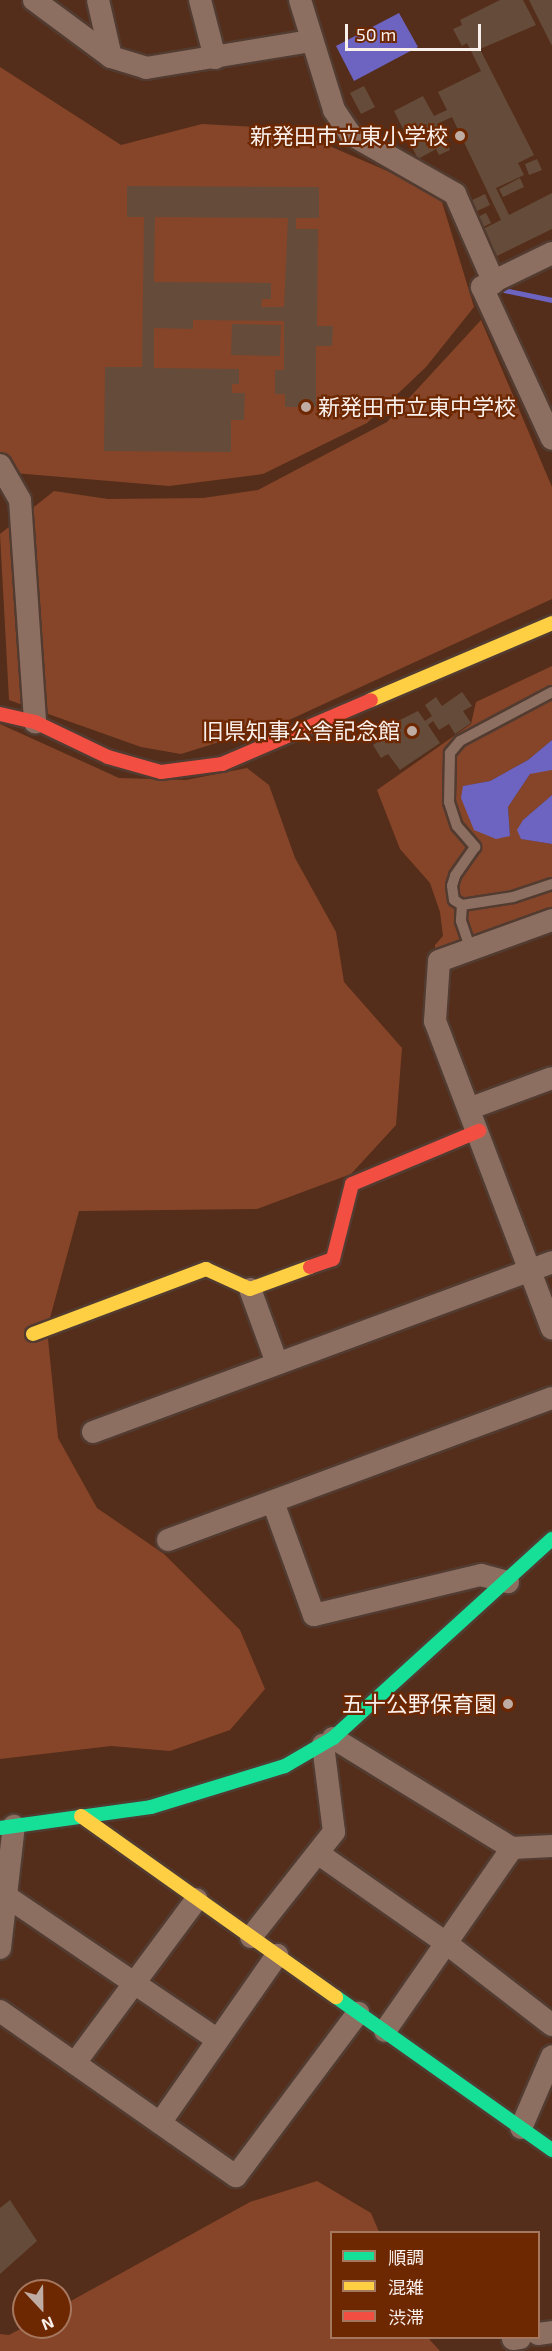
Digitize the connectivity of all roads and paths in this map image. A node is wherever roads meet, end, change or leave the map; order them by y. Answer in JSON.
{"nodes":[{"id":1,"x":34,"y":0,"type":"edge"},
{"id":2,"x":98,"y":0,"type":"edge"},
{"id":3,"x":200,"y":0,"type":"edge"},
{"id":4,"x":300,"y":0,"type":"edge"},
{"id":5,"x":310,"y":41,"type":"junction"},
{"id":6,"x":111,"y":57,"type":"junction"},
{"id":7,"x":215,"y":58,"type":"junction"},
{"id":8,"x":552,"y":254,"type":"edge"},
{"id":9,"x":494,"y":283,"type":"junction"},
{"id":10,"x":552,"y":439,"type":"edge"},
{"id":11,"x":0,"y":465,"type":"edge"},
{"id":12,"x":552,"y":623,"type":"edge"},
{"id":13,"x":552,"y":692,"type":"edge"},
{"id":14,"x":0,"y":714,"type":"edge"},
{"id":15,"x":35,"y":722,"type":"junction"},
{"id":16,"x":552,"y":884,"type":"edge"},
{"id":17,"x":462,"y":905,"type":"junction"},
{"id":18,"x":552,"y":920,"type":"edge"},
{"id":19,"x":471,"y":950,"type":"junction"},
{"id":20,"x":552,"y":1078,"type":"edge"},
{"id":21,"x":471,"y":1108,"type":"junction"},
{"id":22,"x":479,"y":1131,"type":"junction"},
{"id":23,"x":542,"y":1266,"type":"edge"},
{"id":24,"x":250,"y":1289,"type":"junction"},
{"id":25,"x":552,"y":1329,"type":"edge"},
{"id":26,"x":33,"y":1334,"type":"dead end"},
{"id":27,"x":277,"y":1363,"type":"junction"},
{"id":28,"x":552,"y":1398,"type":"edge"},
{"id":29,"x":93,"y":1432,"type":"dead end"},
{"id":30,"x":273,"y":1502,"type":"junction"},
{"id":31,"x":552,"y":1539,"type":"edge"},
{"id":32,"x":168,"y":1540,"type":"dead end"},
{"id":33,"x":508,"y":1582,"type":"junction"},
{"id":34,"x":328,"y":1742,"type":"junction"},
{"id":35,"x":81,"y":1816,"type":"junction"},
{"id":36,"x":7,"y":1827,"type":"edge"},
{"id":37,"x":552,"y":1846,"type":"edge"},
{"id":38,"x":512,"y":1848,"type":"junction"},
{"id":39,"x":320,"y":1854,"type":"junction"},
{"id":40,"x":6,"y":1896,"type":"junction"},
{"id":41,"x":197,"y":1899,"type":"junction"},
{"id":42,"x":251,"y":1937,"type":"junction"},
{"id":43,"x":446,"y":1943,"type":"junction"},
{"id":44,"x":0,"y":1948,"type":"edge"},
{"id":45,"x":277,"y":1955,"type":"junction"},
{"id":46,"x":134,"y":1983,"type":"junction"},
{"id":47,"x":0,"y":2011,"type":"edge"},
{"id":48,"x":358,"y":2013,"type":"junction"},
{"id":49,"x":552,"y":2025,"type":"edge"},
{"id":50,"x":385,"y":2031,"type":"junction"},
{"id":51,"x":218,"y":2040,"type":"junction"},
{"id":52,"x":552,"y":2056,"type":"edge"},
{"id":53,"x":75,"y":2063,"type":"junction"},
{"id":54,"x":160,"y":2122,"type":"junction"},
{"id":55,"x":521,"y":2128,"type":"junction"},
{"id":56,"x":552,"y":2150,"type":"edge"}],
"edges":[{"from":1,"to":6,"type":"street"},
{"from":2,"to":6,"type":"street"},
{"from":3,"to":7,"type":"street"},
{"from":4,"to":5,"type":"street"},
{"from":5,"to":7,"type":"street"},
{"from":5,"to":9,"type":"street"},
{"from":6,"to":7,"type":"street"},
{"from":8,"to":9,"type":"street"},
{"from":9,"to":10,"type":"street"},
{"from":11,"to":15,"type":"street"},
{"from":12,"to":15,"type":"street"},
{"from":13,"to":17,"type":"lane"},
{"from":14,"to":15,"type":"street"},
{"from":16,"to":17,"type":"lane"},
{"from":17,"to":19,"type":"lane"},
{"from":18,"to":19,"type":"street"},
{"from":19,"to":21,"type":"street"},
{"from":20,"to":21,"type":"street"},
{"from":21,"to":22,"type":"street"},
{"from":22,"to":23,"type":"street"},
{"from":22,"to":24,"type":"street"},
{"from":23,"to":25,"type":"street"},
{"from":23,"to":27,"type":"street"},
{"from":24,"to":26,"type":"street"},
{"from":24,"to":27,"type":"street"},
{"from":27,"to":29,"type":"street"},
{"from":28,"to":30,"type":"street"},
{"from":30,"to":32,"type":"street"},
{"from":30,"to":33,"type":"street"},
{"from":31,"to":33,"type":"street"},
{"from":33,"to":34,"type":"street"},
{"from":34,"to":35,"type":"street"},
{"from":34,"to":38,"type":"street"},
{"from":34,"to":39,"type":"street"},
{"from":35,"to":36,"type":"street"},
{"from":35,"to":41,"type":"street"},
{"from":36,"to":40,"type":"street"},
{"from":37,"to":38,"type":"street"},
{"from":38,"to":43,"type":"street"},
{"from":39,"to":42,"type":"street"},
{"from":39,"to":43,"type":"street"},
{"from":40,"to":44,"type":"street"},
{"from":40,"to":46,"type":"street"},
{"from":41,"to":42,"type":"street"},
{"from":41,"to":46,"type":"street"},
{"from":42,"to":45,"type":"street"},
{"from":43,"to":49,"type":"street"},
{"from":43,"to":50,"type":"street"},
{"from":45,"to":48,"type":"street"},
{"from":45,"to":51,"type":"street"},
{"from":46,"to":51,"type":"street"},
{"from":46,"to":53,"type":"street"},
{"from":47,"to":53,"type":"street"},
{"from":48,"to":50,"type":"street"},
{"from":48,"to":54,"type":"street"},
{"from":50,"to":55,"type":"street"},
{"from":51,"to":54,"type":"street"},
{"from":52,"to":55,"type":"street"},
{"from":53,"to":54,"type":"street"},
{"from":55,"to":56,"type":"street"}]}
